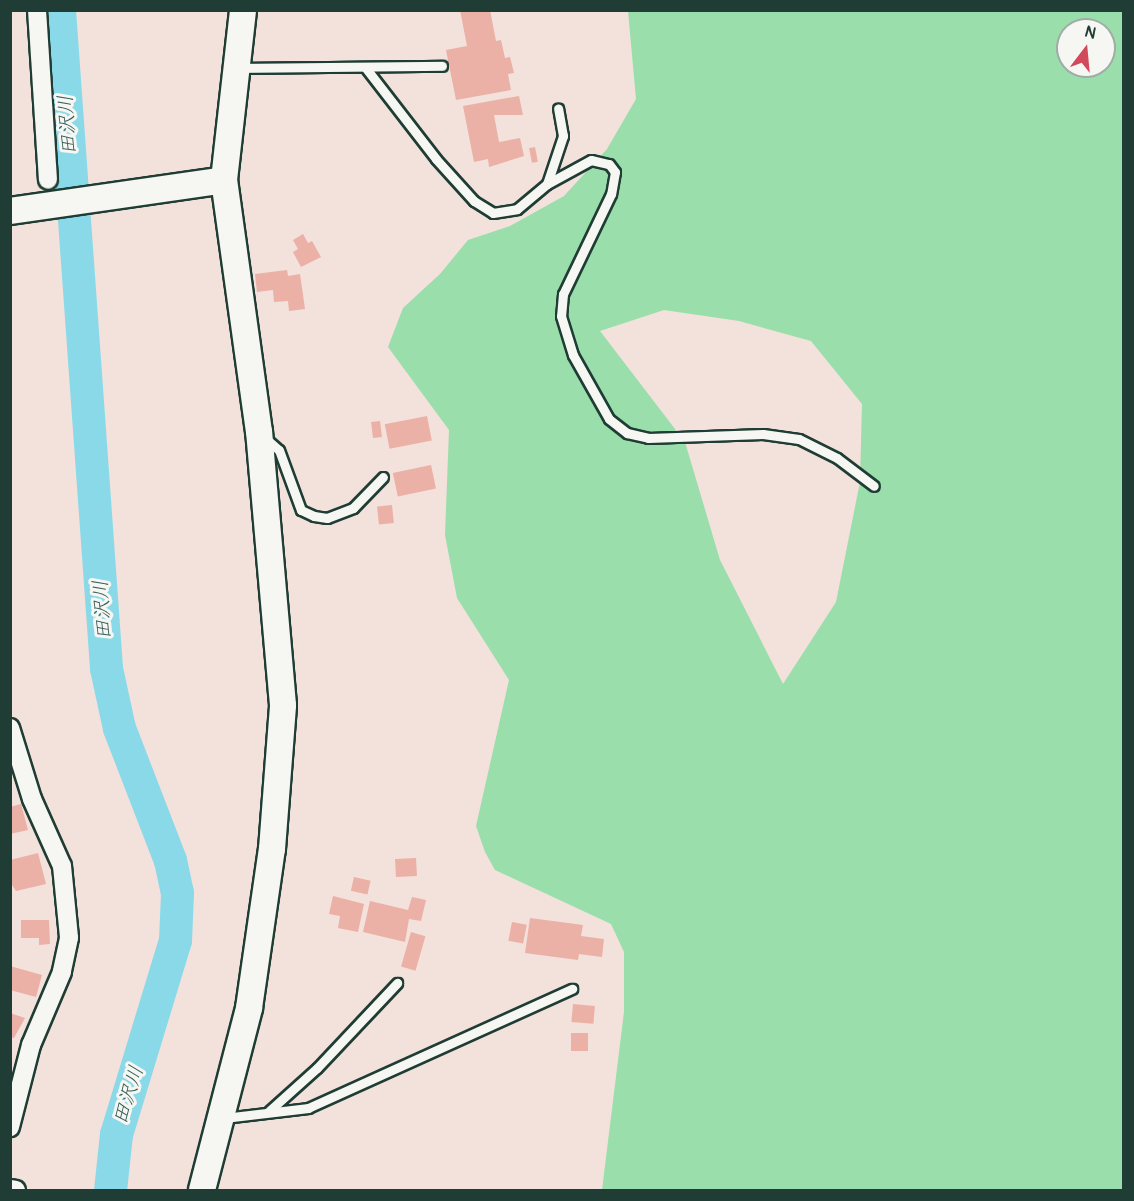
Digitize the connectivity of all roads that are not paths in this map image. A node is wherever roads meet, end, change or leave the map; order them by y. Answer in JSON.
{"nodes":[{"id":1,"x":37,"y":10,"type":"edge"},
{"id":2,"x":243,"y":10,"type":"edge"},
{"id":3,"x":442,"y":66,"type":"dead end"},
{"id":4,"x":365,"y":67,"type":"junction"},
{"id":5,"x":236,"y":68,"type":"junction"},
{"id":6,"x":558,"y":108,"type":"dead end"},
{"id":7,"x":48,"y":180,"type":"dead end"},
{"id":8,"x":224,"y":180,"type":"junction"},
{"id":9,"x":547,"y":184,"type":"junction"},
{"id":10,"x":10,"y":211,"type":"edge"},
{"id":11,"x":259,"y":432,"type":"junction"},
{"id":12,"x":383,"y":477,"type":"dead end"},
{"id":13,"x":874,"y":486,"type":"dead end"},
{"id":14,"x":10,"y":728,"type":"edge"},
{"id":15,"x":397,"y":983,"type":"dead end"},
{"id":16,"x":572,"y":989,"type":"dead end"},
{"id":17,"x":269,"y":1111,"type":"junction"},
{"id":18,"x":222,"y":1118,"type":"junction"},
{"id":19,"x":10,"y":1126,"type":"edge"},
{"id":20,"x":10,"y":1189,"type":"edge"},
{"id":21,"x":203,"y":1190,"type":"edge"},
{"id":22,"x":16,"y":1191,"type":"edge"}],
"edges":[{"from":1,"to":7,"type":"street"},
{"from":2,"to":5,"type":"street"},
{"from":3,"to":4,"type":"lane"},
{"from":4,"to":5,"type":"lane"},
{"from":4,"to":9,"type":"lane"},
{"from":5,"to":8,"type":"street"},
{"from":6,"to":9,"type":"lane"},
{"from":8,"to":10,"type":"street"},
{"from":8,"to":11,"type":"street"},
{"from":9,"to":13,"type":"lane"},
{"from":11,"to":12,"type":"lane"},
{"from":11,"to":18,"type":"street"},
{"from":14,"to":19,"type":"street"},
{"from":15,"to":17,"type":"lane"},
{"from":16,"to":17,"type":"lane"},
{"from":17,"to":18,"type":"lane"},
{"from":18,"to":21,"type":"street"},
{"from":20,"to":22,"type":"street"}]}
